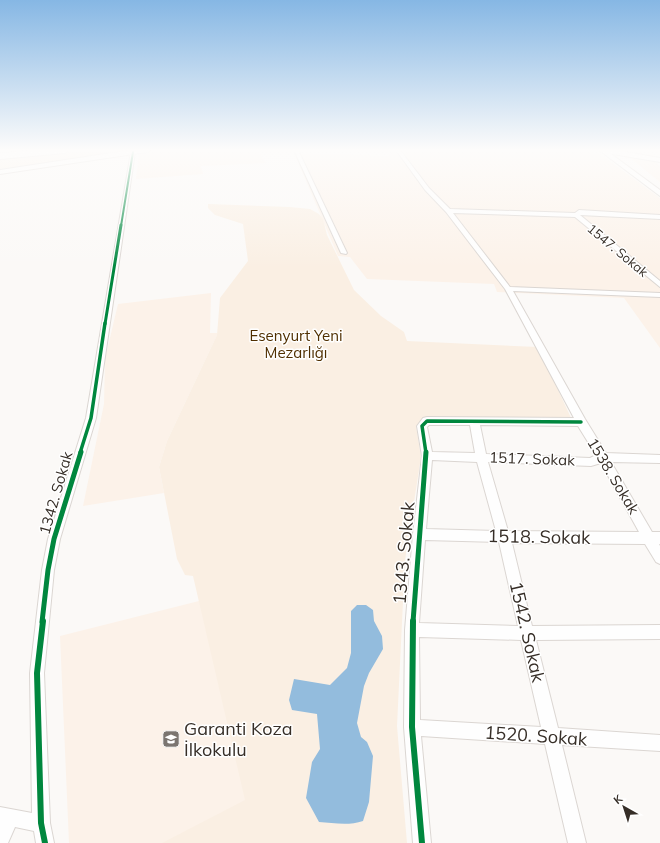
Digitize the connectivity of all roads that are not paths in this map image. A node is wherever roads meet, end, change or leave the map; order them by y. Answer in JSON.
{"nodes":[{"id":1,"x":127,"y":189,"type":"edge"},
{"id":2,"x":314,"y":189,"type":"edge"},
{"id":3,"x":427,"y":189,"type":"edge"},
{"id":4,"x":448,"y":211,"type":"junction"},
{"id":5,"x":577,"y":214,"type":"junction"},
{"id":6,"x":660,"y":217,"type":"edge"},
{"id":7,"x":344,"y":253,"type":"dead end"},
{"id":8,"x":660,"y":284,"type":"edge"},
{"id":9,"x":508,"y":288,"type":"junction"},
{"id":10,"x":660,"y":295,"type":"edge"},
{"id":11,"x":474,"y":421,"type":"junction"},
{"id":12,"x":581,"y":422,"type":"junction"},
{"id":13,"x":427,"y":456,"type":"junction"},
{"id":14,"x":481,"y":457,"type":"junction"},
{"id":15,"x":603,"y":457,"type":"junction"},
{"id":16,"x":660,"y":459,"type":"edge"},
{"id":17,"x":419,"y":534,"type":"junction"},
{"id":18,"x":504,"y":537,"type":"junction"},
{"id":19,"x":655,"y":538,"type":"edge"},
{"id":20,"x":660,"y":558,"type":"edge"},
{"id":21,"x":412,"y":630,"type":"junction"},
{"id":22,"x":660,"y":632,"type":"edge"},
{"id":23,"x":527,"y":633,"type":"junction"},
{"id":24,"x":412,"y":727,"type":"junction"},
{"id":25,"x":552,"y":737,"type":"junction"},
{"id":26,"x":660,"y":744,"type":"edge"},
{"id":27,"x":5,"y":817,"type":"edge"},
{"id":28,"x":41,"y":823,"type":"junction"},
{"id":29,"x":0,"y":841,"type":"edge"},
{"id":30,"x":45,"y":843,"type":"edge"},
{"id":31,"x":422,"y":843,"type":"edge"},
{"id":32,"x":576,"y":843,"type":"edge"}],
"edges":[{"from":1,"to":28,"type":"street","name":"1342. Sokak"},
{"from":2,"to":7,"type":"street"},
{"from":3,"to":4,"type":"street","name":"1538. Sokak"},
{"from":4,"to":5,"type":"street"},
{"from":4,"to":9,"type":"street","name":"1538. Sokak"},
{"from":5,"to":6,"type":"street"},
{"from":5,"to":8,"type":"street","name":"1547. Sokak"},
{"from":9,"to":10,"type":"street"},
{"from":9,"to":12,"type":"street","name":"1538. Sokak"},
{"from":11,"to":12,"type":"street","name":"1343. Sokak"},
{"from":11,"to":13,"type":"street","name":"1343. Sokak"},
{"from":11,"to":14,"type":"street","name":"1542. Sokak"},
{"from":12,"to":15,"type":"street","name":"1538. Sokak"},
{"from":13,"to":14,"type":"street","name":"1517. Sokak"},
{"from":13,"to":17,"type":"street","name":"1343. Sokak"},
{"from":14,"to":15,"type":"street","name":"1517. Sokak"},
{"from":14,"to":18,"type":"street","name":"1542. Sokak"},
{"from":15,"to":16,"type":"street","name":"1517. Sokak"},
{"from":15,"to":19,"type":"street","name":"1538. Sokak"},
{"from":17,"to":18,"type":"street","name":"1518. Sokak"},
{"from":17,"to":21,"type":"street","name":"1343. Sokak"},
{"from":18,"to":19,"type":"street","name":"1518. Sokak"},
{"from":18,"to":23,"type":"street","name":"1542. Sokak"},
{"from":19,"to":20,"type":"street","name":"1538. Sokak"},
{"from":21,"to":23,"type":"street"},
{"from":21,"to":24,"type":"street","name":"1343. Sokak"},
{"from":22,"to":23,"type":"street"},
{"from":23,"to":25,"type":"street","name":"1542. Sokak"},
{"from":24,"to":25,"type":"street","name":"1520. Sokak"},
{"from":24,"to":31,"type":"street","name":"1343. Sokak"},
{"from":25,"to":26,"type":"street","name":"1520. Sokak"},
{"from":25,"to":32,"type":"street","name":"1542. Sokak"},
{"from":27,"to":28,"type":"street"},
{"from":27,"to":29,"type":"street"},
{"from":28,"to":30,"type":"street","name":"1342. Sokak"}]}
